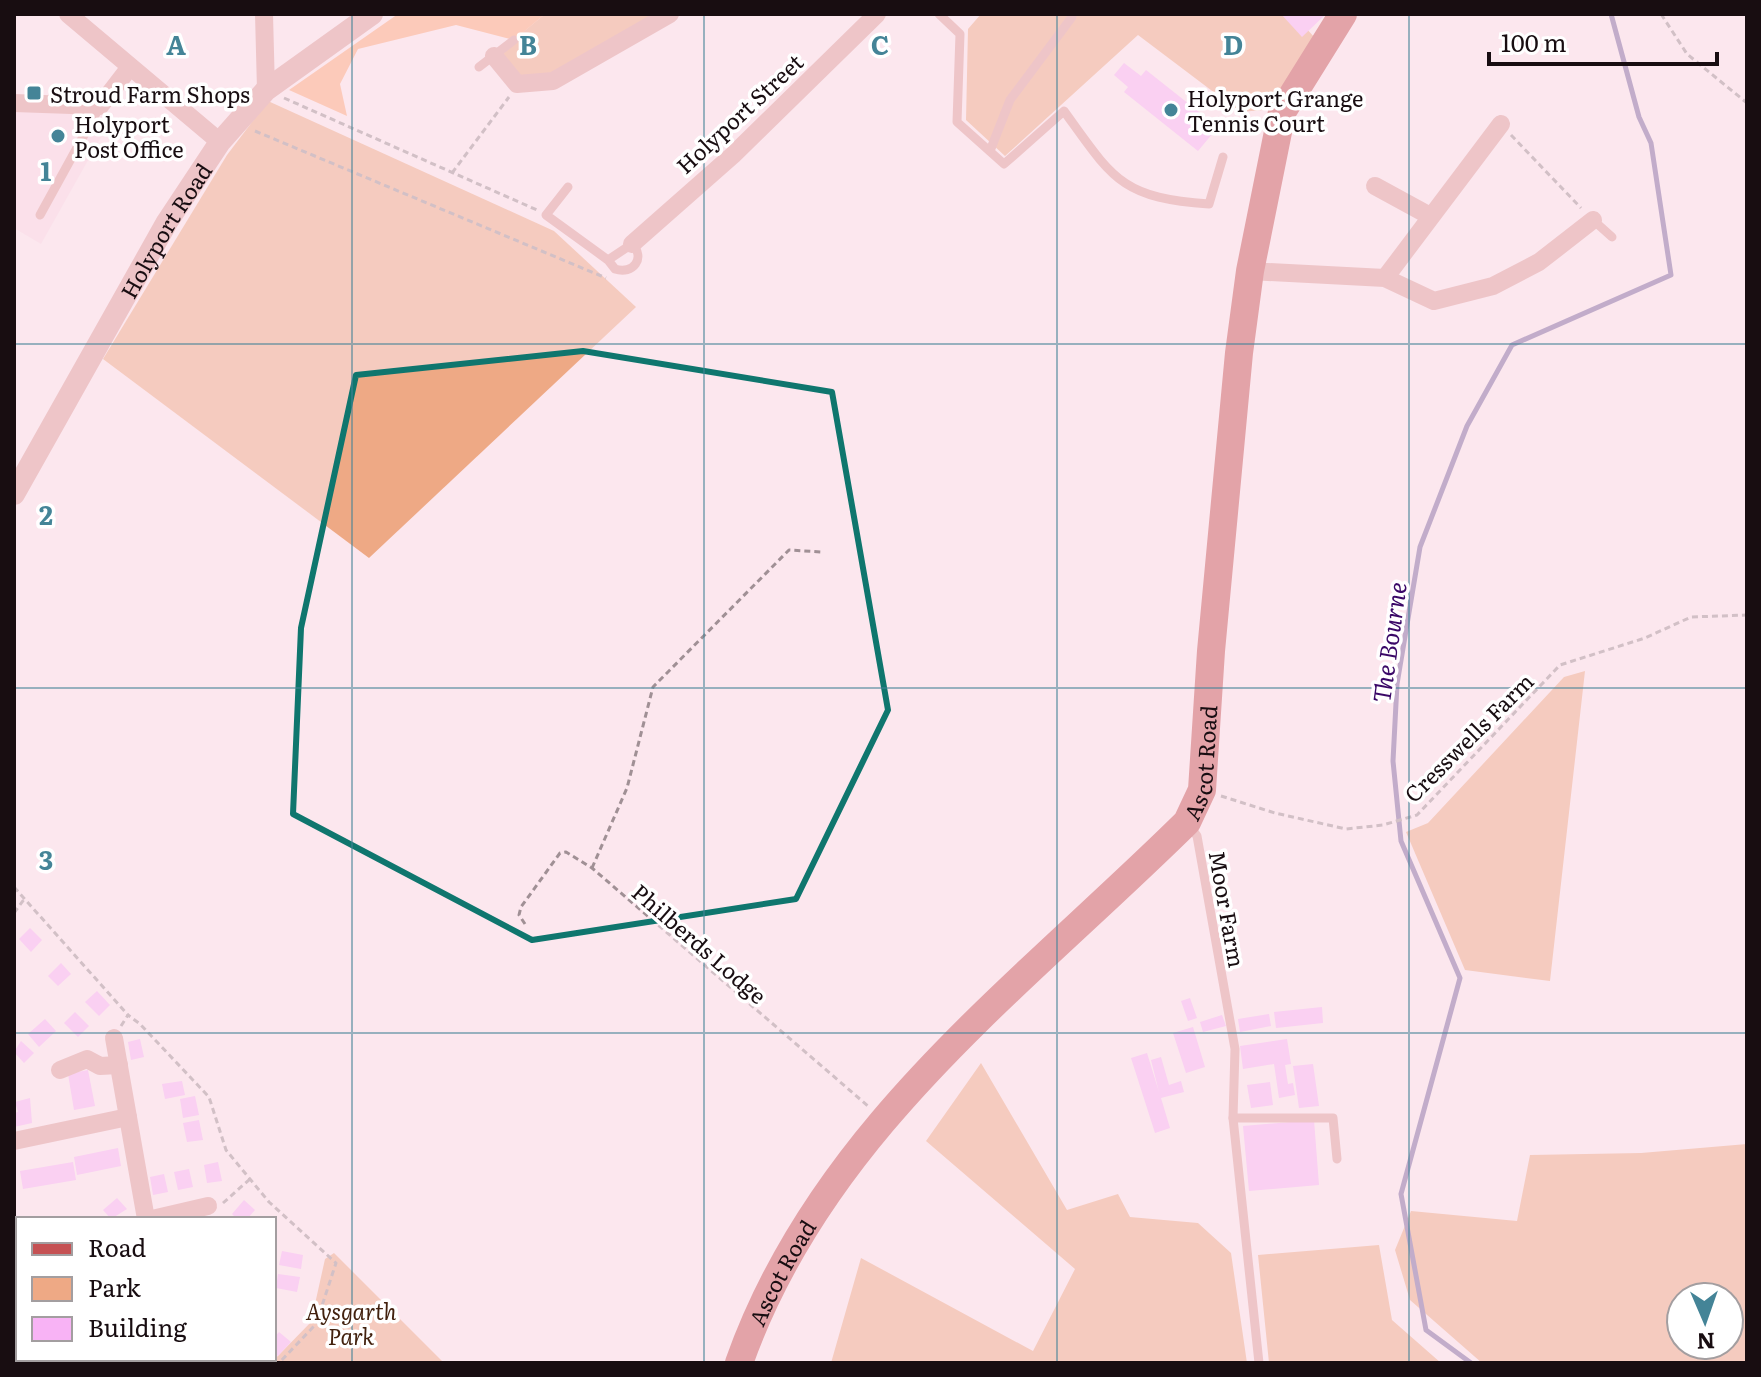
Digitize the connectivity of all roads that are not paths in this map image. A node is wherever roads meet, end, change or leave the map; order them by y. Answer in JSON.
{"nodes":[{"id":1,"x":68,"y":14,"type":"edge"},
{"id":2,"x":264,"y":14,"type":"edge"},
{"id":3,"x":372,"y":14,"type":"edge"},
{"id":4,"x":670,"y":14,"type":"edge"},
{"id":5,"x":877,"y":14,"type":"edge"},
{"id":6,"x":939,"y":14,"type":"edge"},
{"id":7,"x":1343,"y":14,"type":"edge"},
{"id":8,"x":1072,"y":17,"type":"dead end"},
{"id":9,"x":514,"y":40,"type":"dead end"},
{"id":10,"x":486,"y":62,"type":"joint"},
{"id":11,"x":130,"y":67,"type":"junction"},
{"id":12,"x":266,"y":90,"type":"junction"},
{"id":13,"x":14,"y":103,"type":"edge"},
{"id":14,"x":100,"y":106,"type":"junction"},
{"id":15,"x":1501,"y":124,"type":"road end"},
{"id":16,"x":220,"y":142,"type":"junction"},
{"id":17,"x":990,"y":151,"type":"junction"},
{"id":18,"x":1223,"y":157,"type":"dead end"},
{"id":19,"x":1375,"y":186,"type":"dead end"},
{"id":20,"x":568,"y":187,"type":"dead end"},
{"id":21,"x":40,"y":215,"type":"dead end"},
{"id":22,"x":1430,"y":216,"type":"junction"},
{"id":23,"x":1593,"y":220,"type":"joint"},
{"id":24,"x":1612,"y":237,"type":"dead end"},
{"id":25,"x":632,"y":244,"type":"junction"},
{"id":26,"x":608,"y":260,"type":"junction"},
{"id":27,"x":1250,"y":271,"type":"junction"},
{"id":28,"x":1385,"y":278,"type":"junction"},
{"id":29,"x":14,"y":494,"type":"edge"},
{"id":30,"x":1187,"y":822,"type":"junction"},
{"id":31,"x":114,"y":1038,"type":"road end"},
{"id":32,"x":119,"y":1065,"type":"junction"},
{"id":33,"x":60,"y":1070,"type":"dead end"},
{"id":34,"x":128,"y":1117,"type":"junction"},
{"id":35,"x":1233,"y":1118,"type":"junction"},
{"id":36,"x":14,"y":1141,"type":"edge"},
{"id":37,"x":1337,"y":1159,"type":"dead end"},
{"id":38,"x":208,"y":1206,"type":"road end"},
{"id":39,"x":149,"y":1217,"type":"edge"},
{"id":40,"x":158,"y":1217,"type":"edge"},
{"id":41,"x":739,"y":1363,"type":"edge"},
{"id":42,"x":1259,"y":1363,"type":"edge"}],
"edges":[{"from":1,"to":11,"type":"street"},
{"from":2,"to":12,"type":"street"},
{"from":3,"to":12,"type":"street","name":"Holyport Road"},
{"from":4,"to":10,"type":"street"},
{"from":5,"to":25,"type":"street","name":"Holyport Street"},
{"from":6,"to":17,"type":"lane"},
{"from":7,"to":27,"type":"main road","name":"Ascot Road"},
{"from":8,"to":17,"type":"lane"},
{"from":9,"to":10,"type":"lane"},
{"from":11,"to":14,"type":"street"},
{"from":11,"to":16,"type":"street"},
{"from":12,"to":16,"type":"street","name":"Holyport Road"},
{"from":13,"to":14,"type":"street"},
{"from":14,"to":21,"type":"lane"},
{"from":15,"to":22,"type":"street"},
{"from":16,"to":29,"type":"street","name":"Holyport Road"},
{"from":17,"to":18,"type":"lane"},
{"from":19,"to":22,"type":"street"},
{"from":20,"to":26,"type":"lane"},
{"from":22,"to":28,"type":"street"},
{"from":23,"to":24,"type":"lane"},
{"from":23,"to":28,"type":"street"},
{"from":25,"to":26,"type":"lane"},
{"from":25,"to":26,"type":"lane"},
{"from":27,"to":28,"type":"street"},
{"from":27,"to":30,"type":"main road","name":"Ascot Road"},
{"from":30,"to":35,"type":"lane","name":"Moor Farm"},
{"from":30,"to":41,"type":"main road","name":"Ascot Road"},
{"from":31,"to":32,"type":"street"},
{"from":32,"to":33,"type":"street"},
{"from":32,"to":34,"type":"street"},
{"from":34,"to":36,"type":"street"},
{"from":34,"to":39,"type":"street"},
{"from":35,"to":37,"type":"lane"},
{"from":35,"to":42,"type":"lane","name":"Moor Farm"},
{"from":38,"to":40,"type":"street"}]}
